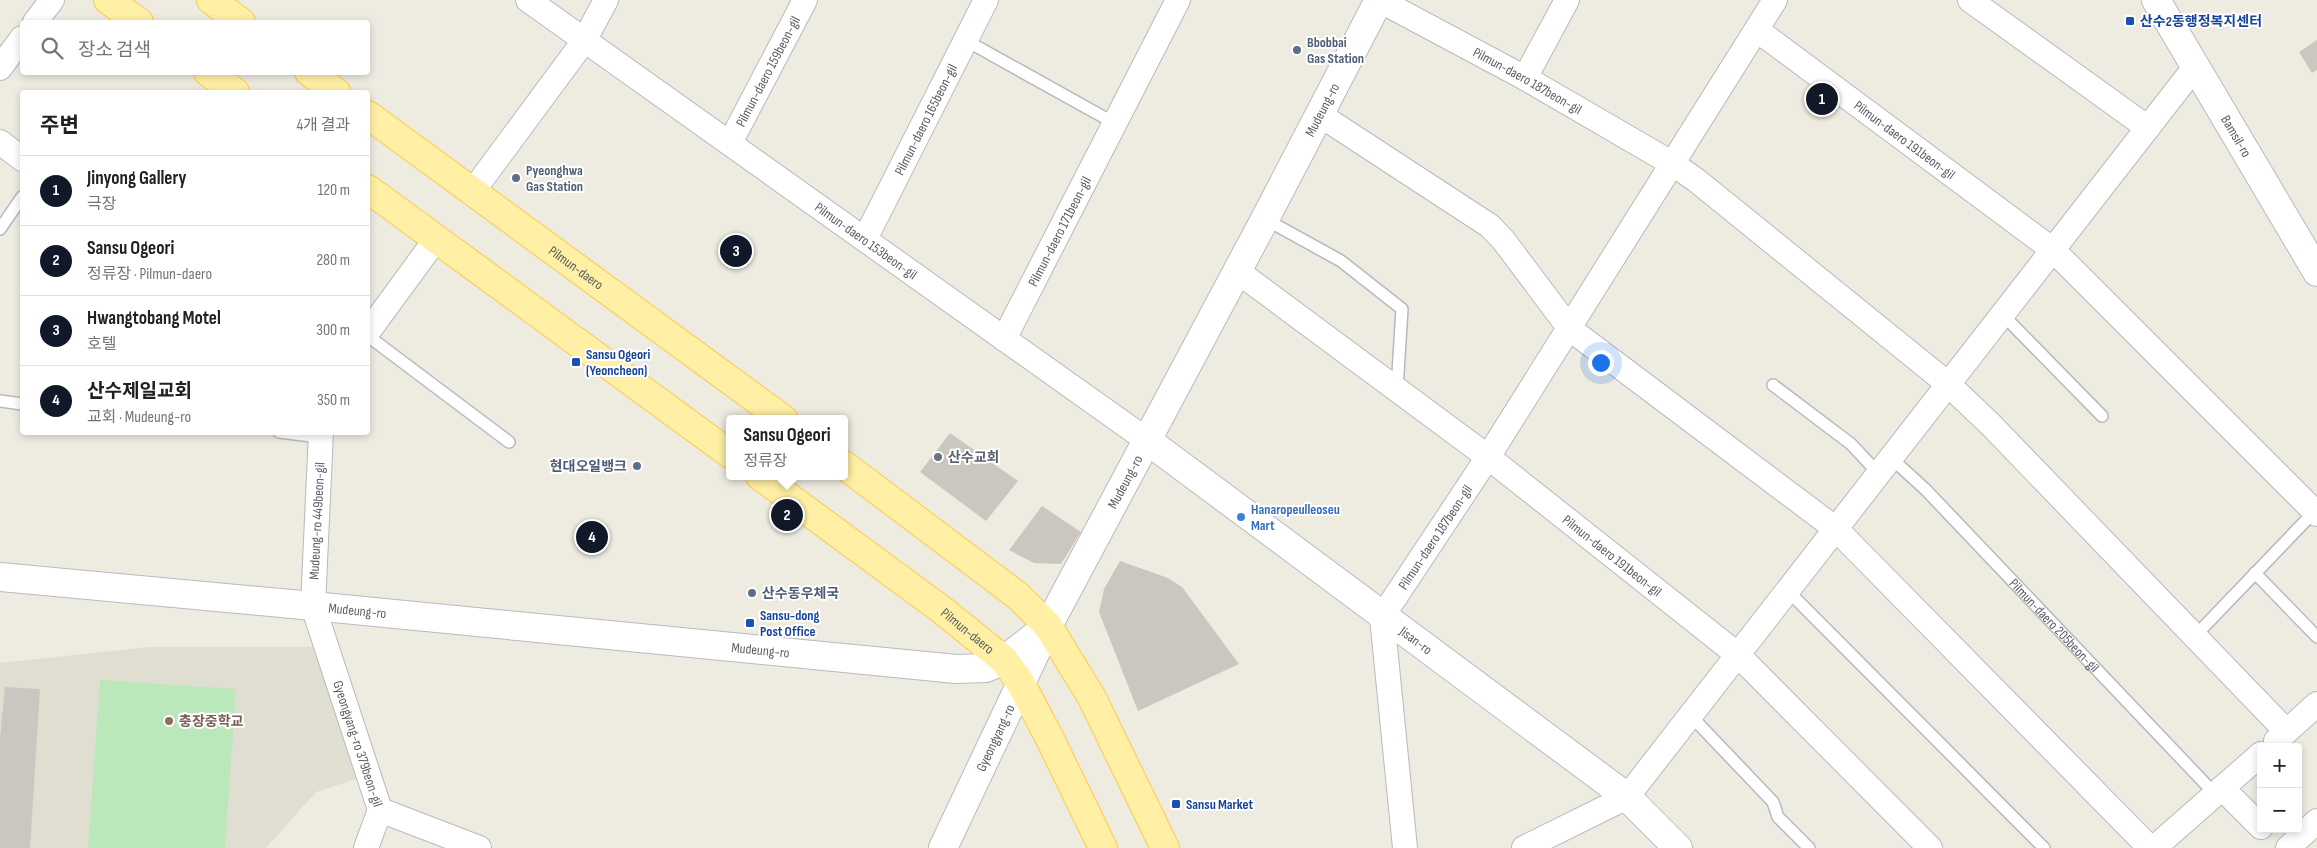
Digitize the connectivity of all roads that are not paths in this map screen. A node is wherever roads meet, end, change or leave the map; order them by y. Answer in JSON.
{"nodes":[{"id":1,"x":52,"y":0,"type":"edge"},
{"id":2,"x":108,"y":0,"type":"edge"},
{"id":3,"x":211,"y":0,"type":"edge"},
{"id":4,"x":528,"y":0,"type":"edge"},
{"id":5,"x":606,"y":0,"type":"edge"},
{"id":6,"x":805,"y":0,"type":"edge"},
{"id":7,"x":986,"y":0,"type":"edge"},
{"id":8,"x":1178,"y":0,"type":"edge"},
{"id":9,"x":1379,"y":0,"type":"edge"},
{"id":10,"x":1567,"y":0,"type":"edge"},
{"id":11,"x":1775,"y":0,"type":"edge"},
{"id":12,"x":1970,"y":0,"type":"edge"},
{"id":13,"x":2156,"y":0,"type":"edge"},
{"id":14,"x":36,"y":20,"type":"edge"},
{"id":15,"x":136,"y":20,"type":"edge"},
{"id":16,"x":238,"y":20,"type":"edge"},
{"id":17,"x":1757,"y":30,"type":"junction"},
{"id":18,"x":965,"y":40,"type":"junction"},
{"id":19,"x":20,"y":41,"type":"edge"},
{"id":20,"x":584,"y":41,"type":"junction"},
{"id":21,"x":2195,"y":67,"type":"junction"},
{"id":22,"x":0,"y":68,"type":"edge"},
{"id":23,"x":212,"y":75,"type":"edge"},
{"id":24,"x":313,"y":75,"type":"edge"},
{"id":25,"x":1525,"y":78,"type":"junction"},
{"id":26,"x":232,"y":90,"type":"edge"},
{"id":27,"x":333,"y":90,"type":"edge"},
{"id":28,"x":1320,"y":115,"type":"junction"},
{"id":29,"x":370,"y":116,"type":"edge"},
{"id":30,"x":1116,"y":124,"type":"junction"},
{"id":31,"x":2148,"y":128,"type":"junction"},
{"id":32,"x":0,"y":142,"type":"edge"},
{"id":33,"x":730,"y":142,"type":"junction"},
{"id":34,"x":20,"y":157,"type":"edge"},
{"id":35,"x":1673,"y":164,"type":"junction"},
{"id":36,"x":370,"y":190,"type":"edge"},
{"id":37,"x":473,"y":191,"type":"junction"},
{"id":38,"x":20,"y":201,"type":"edge"},
{"id":39,"x":1265,"y":219,"type":"junction"},
{"id":40,"x":0,"y":229,"type":"edge"},
{"id":41,"x":436,"y":239,"type":"junction"},
{"id":42,"x":865,"y":239,"type":"junction"},
{"id":43,"x":2053,"y":250,"type":"junction"},
{"id":44,"x":1237,"y":272,"type":"junction"},
{"id":45,"x":2317,"y":272,"type":"edge"},
{"id":46,"x":2002,"y":314,"type":"junction"},
{"id":47,"x":370,"y":324,"type":"edge"},
{"id":48,"x":1570,"y":329,"type":"junction"},
{"id":49,"x":1004,"y":340,"type":"junction"},
{"id":50,"x":1948,"y":384,"type":"junction"},
{"id":51,"x":1773,"y":385,"type":"dead end"},
{"id":52,"x":1397,"y":389,"type":"junction"},
{"id":53,"x":0,"y":401,"type":"edge"},
{"id":54,"x":20,"y":404,"type":"edge"},
{"id":55,"x":778,"y":415,"type":"edge"},
{"id":56,"x":2102,"y":416,"type":"dead end"},
{"id":57,"x":321,"y":435,"type":"edge"},
{"id":58,"x":1148,"y":441,"type":"junction"},
{"id":59,"x":509,"y":442,"type":"dead end"},
{"id":60,"x":726,"y":451,"type":"edge"},
{"id":61,"x":1488,"y":457,"type":"junction"},
{"id":62,"x":1885,"y":466,"type":"junction"},
{"id":63,"x":848,"y":468,"type":"edge"},
{"id":64,"x":765,"y":480,"type":"edge"},
{"id":65,"x":2316,"y":513,"type":"edge"},
{"id":66,"x":1836,"y":529,"type":"junction"},
{"id":67,"x":2255,"y":573,"type":"junction"},
{"id":68,"x":0,"y":577,"type":"edge"},
{"id":69,"x":1788,"y":591,"type":"junction"},
{"id":70,"x":313,"y":606,"type":"junction"},
{"id":71,"x":1382,"y":617,"type":"junction"},
{"id":72,"x":1048,"y":626,"type":"junction"},
{"id":73,"x":2195,"y":636,"type":"junction"},
{"id":74,"x":2317,"y":637,"type":"edge"},
{"id":75,"x":1738,"y":655,"type":"junction"},
{"id":76,"x":1004,"y":660,"type":"junction"},
{"id":77,"x":1020,"y":682,"type":"junction"},
{"id":78,"x":2317,"y":704,"type":"edge"},
{"id":79,"x":1690,"y":716,"type":"junction"},
{"id":80,"x":2286,"y":731,"type":"junction"},
{"id":81,"x":2273,"y":743,"type":"edge"},
{"id":82,"x":2257,"y":757,"type":"edge"},
{"id":83,"x":2218,"y":791,"type":"junction"},
{"id":84,"x":1627,"y":797,"type":"junction"},
{"id":85,"x":380,"y":810,"type":"junction"},
{"id":86,"x":2317,"y":821,"type":"edge"},
{"id":87,"x":2257,"y":824,"type":"edge"},
{"id":88,"x":2267,"y":833,"type":"edge"},
{"id":89,"x":1566,"y":839,"type":"edge"},
{"id":90,"x":366,"y":848,"type":"edge"},
{"id":91,"x":479,"y":848,"type":"edge"},
{"id":92,"x":943,"y":848,"type":"edge"},
{"id":93,"x":1103,"y":848,"type":"edge"},
{"id":94,"x":1165,"y":848,"type":"edge"},
{"id":95,"x":1405,"y":848,"type":"edge"},
{"id":96,"x":1524,"y":848,"type":"edge"},
{"id":97,"x":1678,"y":848,"type":"edge"},
{"id":98,"x":1809,"y":848,"type":"edge"},
{"id":99,"x":1930,"y":848,"type":"edge"},
{"id":100,"x":2044,"y":848,"type":"edge"},
{"id":101,"x":2152,"y":848,"type":"edge"},
{"id":102,"x":2282,"y":848,"type":"edge"},
{"id":103,"x":2288,"y":848,"type":"edge"}],
"edges":[{"from":1,"to":14,"type":"street"},
{"from":2,"to":15,"type":"main road"},
{"from":3,"to":16,"type":"main road"},
{"from":4,"to":20,"type":"street","name":"Pilmun-daero 153beon-gil"},
{"from":5,"to":20,"type":"street"},
{"from":6,"to":33,"type":"street","name":"Pilmun-daero 159beon-gil"},
{"from":7,"to":18,"type":"street","name":"Pilmun-daero 165beon-gil"},
{"from":8,"to":30,"type":"street","name":"Pilmun-daero 171beon-gil"},
{"from":9,"to":25,"type":"street","name":"Pilmun-daero 187beon-gil"},
{"from":9,"to":28,"type":"street","name":"Mudeung-ro"},
{"from":10,"to":25,"type":"street"},
{"from":11,"to":17,"type":"street","name":"Pilmun-daero 187beon-gil"},
{"from":12,"to":31,"type":"street"},
{"from":13,"to":21,"type":"street","name":"Bamsil-ro"},
{"from":17,"to":35,"type":"street","name":"Pilmun-daero 187beon-gil"},
{"from":17,"to":43,"type":"street","name":"Pilmun-daero 191beon-gil"},
{"from":18,"to":30,"type":"lane"},
{"from":18,"to":42,"type":"street","name":"Pilmun-daero 165beon-gil"},
{"from":19,"to":22,"type":"street"},
{"from":20,"to":33,"type":"street","name":"Pilmun-daero 153beon-gil"},
{"from":20,"to":37,"type":"street"},
{"from":21,"to":31,"type":"street"},
{"from":21,"to":45,"type":"street","name":"Bamsil-ro"},
{"from":23,"to":26,"type":"main road"},
{"from":24,"to":27,"type":"main road"},
{"from":25,"to":35,"type":"street","name":"Pilmun-daero 187beon-gil"},
{"from":28,"to":39,"type":"street","name":"Mudeung-ro"},
{"from":28,"to":48,"type":"street"},
{"from":29,"to":37,"type":"main road","name":"Pilmun-daero"},
{"from":30,"to":49,"type":"street","name":"Pilmun-daero 171beon-gil"},
{"from":31,"to":43,"type":"street"},
{"from":32,"to":34,"type":"street"},
{"from":33,"to":42,"type":"street","name":"Pilmun-daero 153beon-gil"},
{"from":35,"to":48,"type":"street","name":"Pilmun-daero 187beon-gil"},
{"from":35,"to":50,"type":"street"},
{"from":36,"to":41,"type":"main road"},
{"from":37,"to":55,"type":"main road","name":"Pilmun-daero"},
{"from":38,"to":40,"type":"lane"},
{"from":39,"to":44,"type":"street","name":"Mudeung-ro"},
{"from":39,"to":52,"type":"lane"},
{"from":41,"to":47,"type":"street"},
{"from":41,"to":60,"type":"main road"},
{"from":42,"to":49,"type":"street","name":"Pilmun-daero 153beon-gil"},
{"from":43,"to":46,"type":"street"},
{"from":43,"to":65,"type":"street"},
{"from":44,"to":52,"type":"street"},
{"from":44,"to":58,"type":"street","name":"Mudeung-ro"},
{"from":46,"to":50,"type":"street"},
{"from":46,"to":56,"type":"lane"},
{"from":47,"to":59,"type":"lane"},
{"from":48,"to":61,"type":"street","name":"Pilmun-daero 187beon-gil"},
{"from":48,"to":66,"type":"street"},
{"from":49,"to":58,"type":"street","name":"Pilmun-daero 153beon-gil"},
{"from":50,"to":62,"type":"street"},
{"from":50,"to":73,"type":"street"},
{"from":51,"to":62,"type":"lane","name":"Pilmun-daero 205beon-gil"},
{"from":52,"to":61,"type":"street"},
{"from":53,"to":54,"type":"lane"},
{"from":57,"to":70,"type":"street","name":"Mudeung-ro 449beon-gil"},
{"from":58,"to":71,"type":"street","name":"Jisan-ro"},
{"from":58,"to":72,"type":"street","name":"Mudeung-ro"},
{"from":61,"to":71,"type":"street","name":"Pilmun-daero 187beon-gil"},
{"from":61,"to":75,"type":"street","name":"Pilmun-daero 191beon-gil"},
{"from":62,"to":66,"type":"street"},
{"from":62,"to":83,"type":"lane","name":"Pilmun-daero 205beon-gil"},
{"from":63,"to":72,"type":"main road"},
{"from":64,"to":76,"type":"main road","name":"Pilmun-daero"},
{"from":65,"to":67,"type":"lane"},
{"from":66,"to":69,"type":"street"},
{"from":66,"to":101,"type":"street"},
{"from":67,"to":73,"type":"lane"},
{"from":67,"to":74,"type":"lane"},
{"from":68,"to":70,"type":"street","name":"Mudeung-ro"},
{"from":69,"to":75,"type":"street"},
{"from":69,"to":100,"type":"lane"},
{"from":70,"to":76,"type":"street","name":"Mudeung-ro"},
{"from":70,"to":85,"type":"street","name":"Gyeongyang-ro 379beon-gil"},
{"from":71,"to":84,"type":"street","name":"Jisan-ro"},
{"from":71,"to":95,"type":"street"},
{"from":72,"to":76,"type":"street","name":"Mudeung-ro"},
{"from":72,"to":77,"type":"street","name":"Gyeongyang-ro"},
{"from":72,"to":94,"type":"main road"},
{"from":73,"to":80,"type":"street"},
{"from":75,"to":79,"type":"street"},
{"from":75,"to":99,"type":"street"},
{"from":76,"to":77,"type":"main road","name":"Pilmun-daero"},
{"from":77,"to":92,"type":"street","name":"Gyeongyang-ro"},
{"from":77,"to":93,"type":"main road","name":"Pilmun-daero"},
{"from":78,"to":80,"type":"street"},
{"from":79,"to":84,"type":"street"},
{"from":79,"to":98,"type":"lane"},
{"from":80,"to":81,"type":"street"},
{"from":82,"to":83,"type":"street"},
{"from":83,"to":87,"type":"street"},
{"from":83,"to":101,"type":"street"},
{"from":84,"to":89,"type":"street"},
{"from":84,"to":97,"type":"street","name":"Jisan-ro"},
{"from":85,"to":90,"type":"street"},
{"from":85,"to":91,"type":"street","name":"Gyeongyang-ro 379beon-gil"},
{"from":86,"to":103,"type":"street"},
{"from":88,"to":102,"type":"street"},
{"from":89,"to":96,"type":"street"}]}
